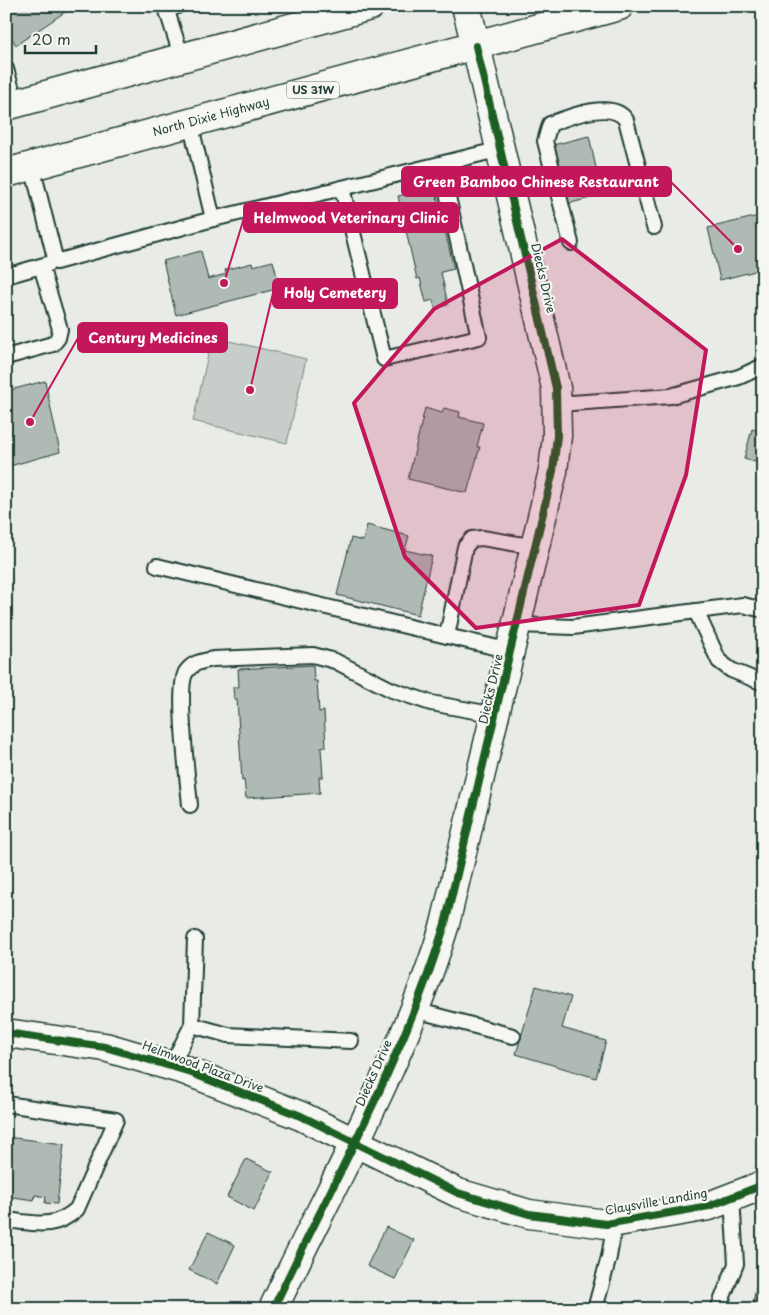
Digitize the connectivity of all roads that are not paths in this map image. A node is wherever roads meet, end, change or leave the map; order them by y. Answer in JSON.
{"nodes":[{"id":1,"x":370,"y":6,"type":"edge"},
{"id":2,"x":466,"y":6,"type":"edge"},
{"id":3,"x":619,"y":6,"type":"edge"},
{"id":4,"x":167,"y":8,"type":"edge"},
{"id":5,"x":476,"y":46,"type":"junction"},
{"id":6,"x":182,"y":58,"type":"junction"},
{"id":7,"x":6,"y":69,"type":"edge"},
{"id":8,"x":11,"y":105,"type":"edge"},
{"id":9,"x":190,"y":122,"type":"junction"},
{"id":10,"x":501,"y":149,"type":"junction"},
{"id":11,"x":441,"y":165,"type":"junction"},
{"id":12,"x":32,"y":166,"type":"junction"},
{"id":13,"x":6,"y":173,"type":"edge"},
{"id":14,"x":342,"y":188,"type":"junction"},
{"id":15,"x":213,"y":219,"type":"junction"},
{"id":16,"x":654,"y":227,"type":"dead end"},
{"id":17,"x":571,"y":243,"type":"dead end"},
{"id":18,"x":56,"y":262,"type":"junction"},
{"id":19,"x":41,"y":266,"type":"junction"},
{"id":20,"x":6,"y":276,"type":"edge"},
{"id":21,"x":6,"y":357,"type":"edge"},
{"id":22,"x":763,"y":366,"type":"edge"},
{"id":23,"x":558,"y":404,"type":"junction"},
{"id":24,"x":536,"y":547,"type":"junction"},
{"id":25,"x":157,"y":566,"type":"dead end"},
{"id":26,"x":763,"y":610,"type":"edge"},
{"id":27,"x":696,"y":612,"type":"junction"},
{"id":28,"x":447,"y":636,"type":"junction"},
{"id":29,"x":515,"y":638,"type":"junction"},
{"id":30,"x":763,"y":683,"type":"edge"},
{"id":31,"x":496,"y":715,"type":"junction"},
{"id":32,"x":190,"y":805,"type":"dead end"},
{"id":33,"x":194,"y":939,"type":"dead end"},
{"id":34,"x":415,"y":1010,"type":"junction"},
{"id":35,"x":192,"y":1025,"type":"junction"},
{"id":36,"x":6,"y":1032,"type":"edge"},
{"id":37,"x":513,"y":1036,"type":"dead end"},
{"id":38,"x":351,"y":1041,"type":"dead end"},
{"id":39,"x":171,"y":1066,"type":"junction"},
{"id":40,"x":6,"y":1104,"type":"edge"},
{"id":41,"x":354,"y":1143,"type":"junction"},
{"id":42,"x":763,"y":1185,"type":"edge"},
{"id":43,"x":732,"y":1197,"type":"junction"},
{"id":44,"x":6,"y":1220,"type":"edge"},
{"id":45,"x":615,"y":1222,"type":"junction"},
{"id":46,"x":273,"y":1309,"type":"edge"},
{"id":47,"x":595,"y":1309,"type":"edge"},
{"id":48,"x":718,"y":1309,"type":"edge"}],
"edges":[{"from":1,"to":6,"type":"street"},
{"from":2,"to":5,"type":"street","name":"Diecks Drive"},
{"from":3,"to":5,"type":"street","name":"North Dixie Highway","number":"US 31W"},
{"from":4,"to":6,"type":"lane"},
{"from":5,"to":9,"type":"street","name":"North Dixie Highway","number":"US 31W"},
{"from":5,"to":10,"type":"street","name":"Diecks Drive"},
{"from":6,"to":8,"type":"street"},
{"from":7,"to":8,"type":"lane"},
{"from":9,"to":12,"type":"street","name":"North Dixie Highway","number":"US 31W"},
{"from":9,"to":15,"type":"lane"},
{"from":10,"to":11,"type":"lane"},
{"from":10,"to":23,"type":"street","name":"Diecks Drive"},
{"from":11,"to":14,"type":"lane"},
{"from":11,"to":14,"type":"lane"},
{"from":12,"to":13,"type":"street","name":"North Dixie Highway","number":"US 31W"},
{"from":12,"to":18,"type":"lane"},
{"from":14,"to":15,"type":"lane"},
{"from":15,"to":18,"type":"lane"},
{"from":16,"to":17,"type":"lane"},
{"from":18,"to":19,"type":"lane"},
{"from":19,"to":20,"type":"lane"},
{"from":19,"to":21,"type":"lane"},
{"from":22,"to":23,"type":"lane"},
{"from":23,"to":24,"type":"street","name":"Diecks Drive"},
{"from":24,"to":28,"type":"lane"},
{"from":24,"to":29,"type":"street","name":"Diecks Drive"},
{"from":25,"to":28,"type":"lane"},
{"from":26,"to":27,"type":"lane"},
{"from":27,"to":29,"type":"lane"},
{"from":27,"to":30,"type":"lane"},
{"from":28,"to":29,"type":"lane"},
{"from":29,"to":31,"type":"street","name":"Diecks Drive"},
{"from":31,"to":32,"type":"lane"},
{"from":31,"to":34,"type":"street","name":"Diecks Drive"},
{"from":33,"to":35,"type":"lane"},
{"from":34,"to":37,"type":"lane"},
{"from":34,"to":41,"type":"street","name":"Diecks Drive"},
{"from":35,"to":38,"type":"lane"},
{"from":35,"to":39,"type":"lane"},
{"from":36,"to":39,"type":"street","name":"Helmwood Plaza Drive"},
{"from":39,"to":41,"type":"street","name":"Helmwood Plaza Drive"},
{"from":40,"to":44,"type":"lane"},
{"from":41,"to":45,"type":"street","name":"Claysville Landing"},
{"from":41,"to":46,"type":"street","name":"Diecks Drive"},
{"from":42,"to":43,"type":"street","name":"Claysville Landing"},
{"from":43,"to":45,"type":"street","name":"Claysville Landing"},
{"from":43,"to":48,"type":"lane"},
{"from":45,"to":47,"type":"lane"}]}
